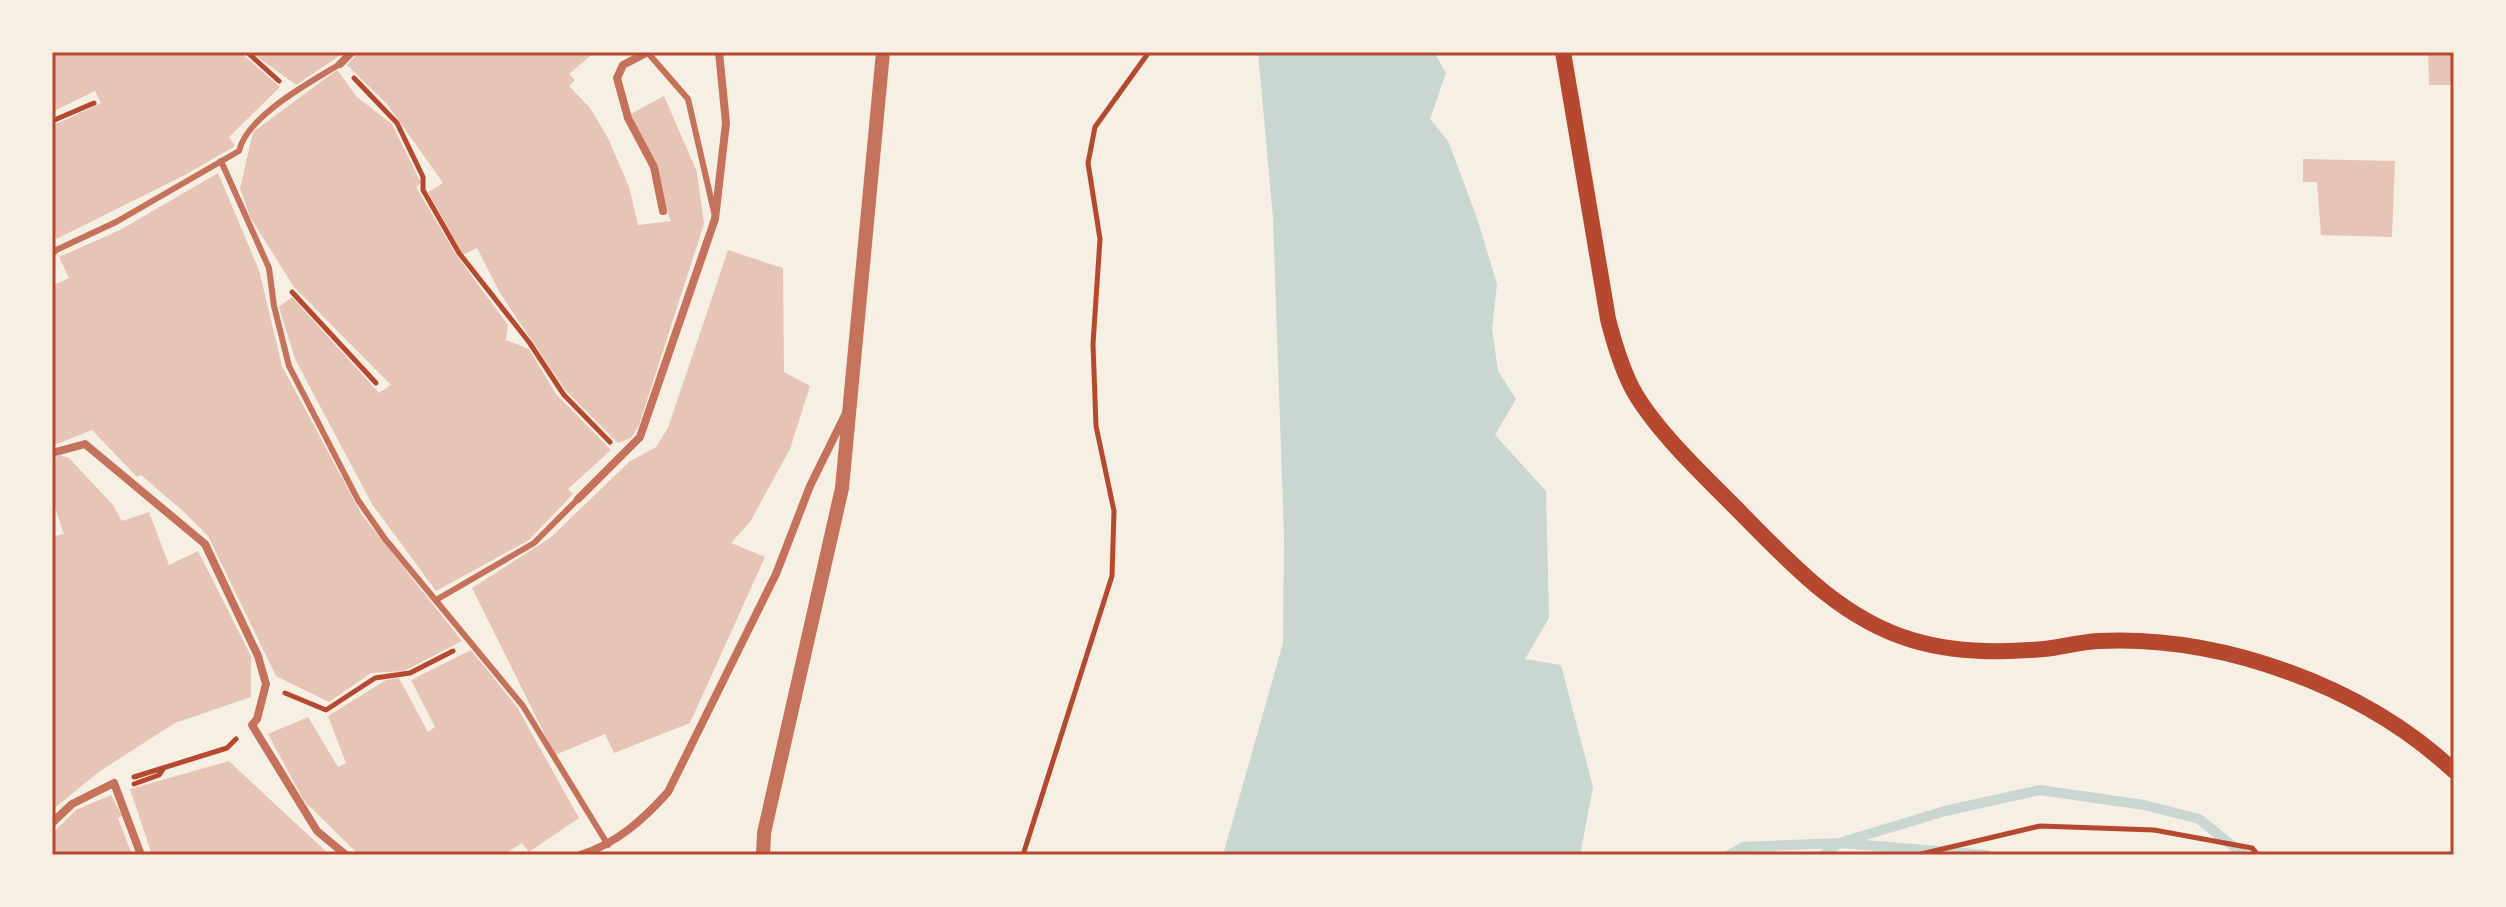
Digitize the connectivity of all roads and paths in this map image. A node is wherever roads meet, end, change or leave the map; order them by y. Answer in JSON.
{"nodes":[{"id":1,"x":247,"y":52,"type":"edge"},
{"id":2,"x":352,"y":52,"type":"edge"},
{"id":3,"x":648,"y":52,"type":"edge"},
{"id":4,"x":719,"y":52,"type":"edge"},
{"id":5,"x":883,"y":52,"type":"edge"},
{"id":6,"x":1149,"y":52,"type":"edge"},
{"id":7,"x":1563,"y":52,"type":"edge"},
{"id":8,"x":340,"y":64,"type":"junction"},
{"id":9,"x":293,"y":93,"type":"junction"},
{"id":10,"x":94,"y":103,"type":"dead end"},
{"id":11,"x":52,"y":121,"type":"edge"},
{"id":12,"x":221,"y":161,"type":"junction"},
{"id":13,"x":663,"y":211,"type":"dead end"},
{"id":14,"x":715,"y":219,"type":"junction"},
{"id":15,"x":53,"y":252,"type":"edge"},
{"id":16,"x":269,"y":268,"type":"junction"},
{"id":17,"x":376,"y":383,"type":"dead end"},
{"id":18,"x":849,"y":405,"type":"junction"},
{"id":19,"x":52,"y":453,"type":"edge"},
{"id":20,"x":622,"y":454,"type":"junction"},
{"id":21,"x":578,"y":499,"type":"joint"},
{"id":22,"x":436,"y":600,"type":"junction"},
{"id":23,"x":471,"y":642,"type":"junction"},
{"id":24,"x":266,"y":684,"type":"junction"},
{"id":25,"x":227,"y":748,"type":"dead end"},
{"id":26,"x":164,"y":768,"type":"junction"},
{"id":27,"x":2454,"y":771,"type":"edge"},
{"id":28,"x":114,"y":783,"type":"junction"},
{"id":29,"x":130,"y":785,"type":"dead end"},
{"id":30,"x":52,"y":823,"type":"edge"},
{"id":31,"x":608,"y":845,"type":"junction"},
{"id":32,"x":141,"y":855,"type":"edge"},
{"id":33,"x":346,"y":855,"type":"edge"},
{"id":34,"x":580,"y":855,"type":"edge"},
{"id":35,"x":763,"y":855,"type":"edge"},
{"id":36,"x":1023,"y":855,"type":"edge"},
{"id":37,"x":1917,"y":855,"type":"edge"},
{"id":38,"x":2258,"y":855,"type":"edge"}],
"edges":[{"from":1,"to":9,"type":"path"},
{"from":2,"to":8,"type":"street"},
{"from":3,"to":13,"type":"street"},
{"from":3,"to":14,"type":"lane"},
{"from":4,"to":14,"type":"street"},
{"from":5,"to":18,"type":"street"},
{"from":6,"to":36,"type":"path"},
{"from":7,"to":27,"type":"main road"},
{"from":8,"to":9,"type":"lane"},
{"from":8,"to":20,"type":"path"},
{"from":9,"to":12,"type":"lane"},
{"from":10,"to":11,"type":"path"},
{"from":12,"to":15,"type":"lane"},
{"from":12,"to":16,"type":"lane"},
{"from":14,"to":20,"type":"street"},
{"from":16,"to":17,"type":"path"},
{"from":16,"to":22,"type":"lane"},
{"from":18,"to":31,"type":"street"},
{"from":18,"to":35,"type":"street"},
{"from":19,"to":24,"type":"street"},
{"from":20,"to":21,"type":"street"},
{"from":21,"to":22,"type":"lane"},
{"from":22,"to":23,"type":"lane"},
{"from":23,"to":24,"type":"path"},
{"from":23,"to":31,"type":"lane"},
{"from":24,"to":33,"type":"street"},
{"from":25,"to":26,"type":"path"},
{"from":26,"to":28,"type":"path"},
{"from":26,"to":29,"type":"path"},
{"from":28,"to":30,"type":"street"},
{"from":28,"to":32,"type":"street"},
{"from":31,"to":34,"type":"street"},
{"from":37,"to":38,"type":"path"}]}
